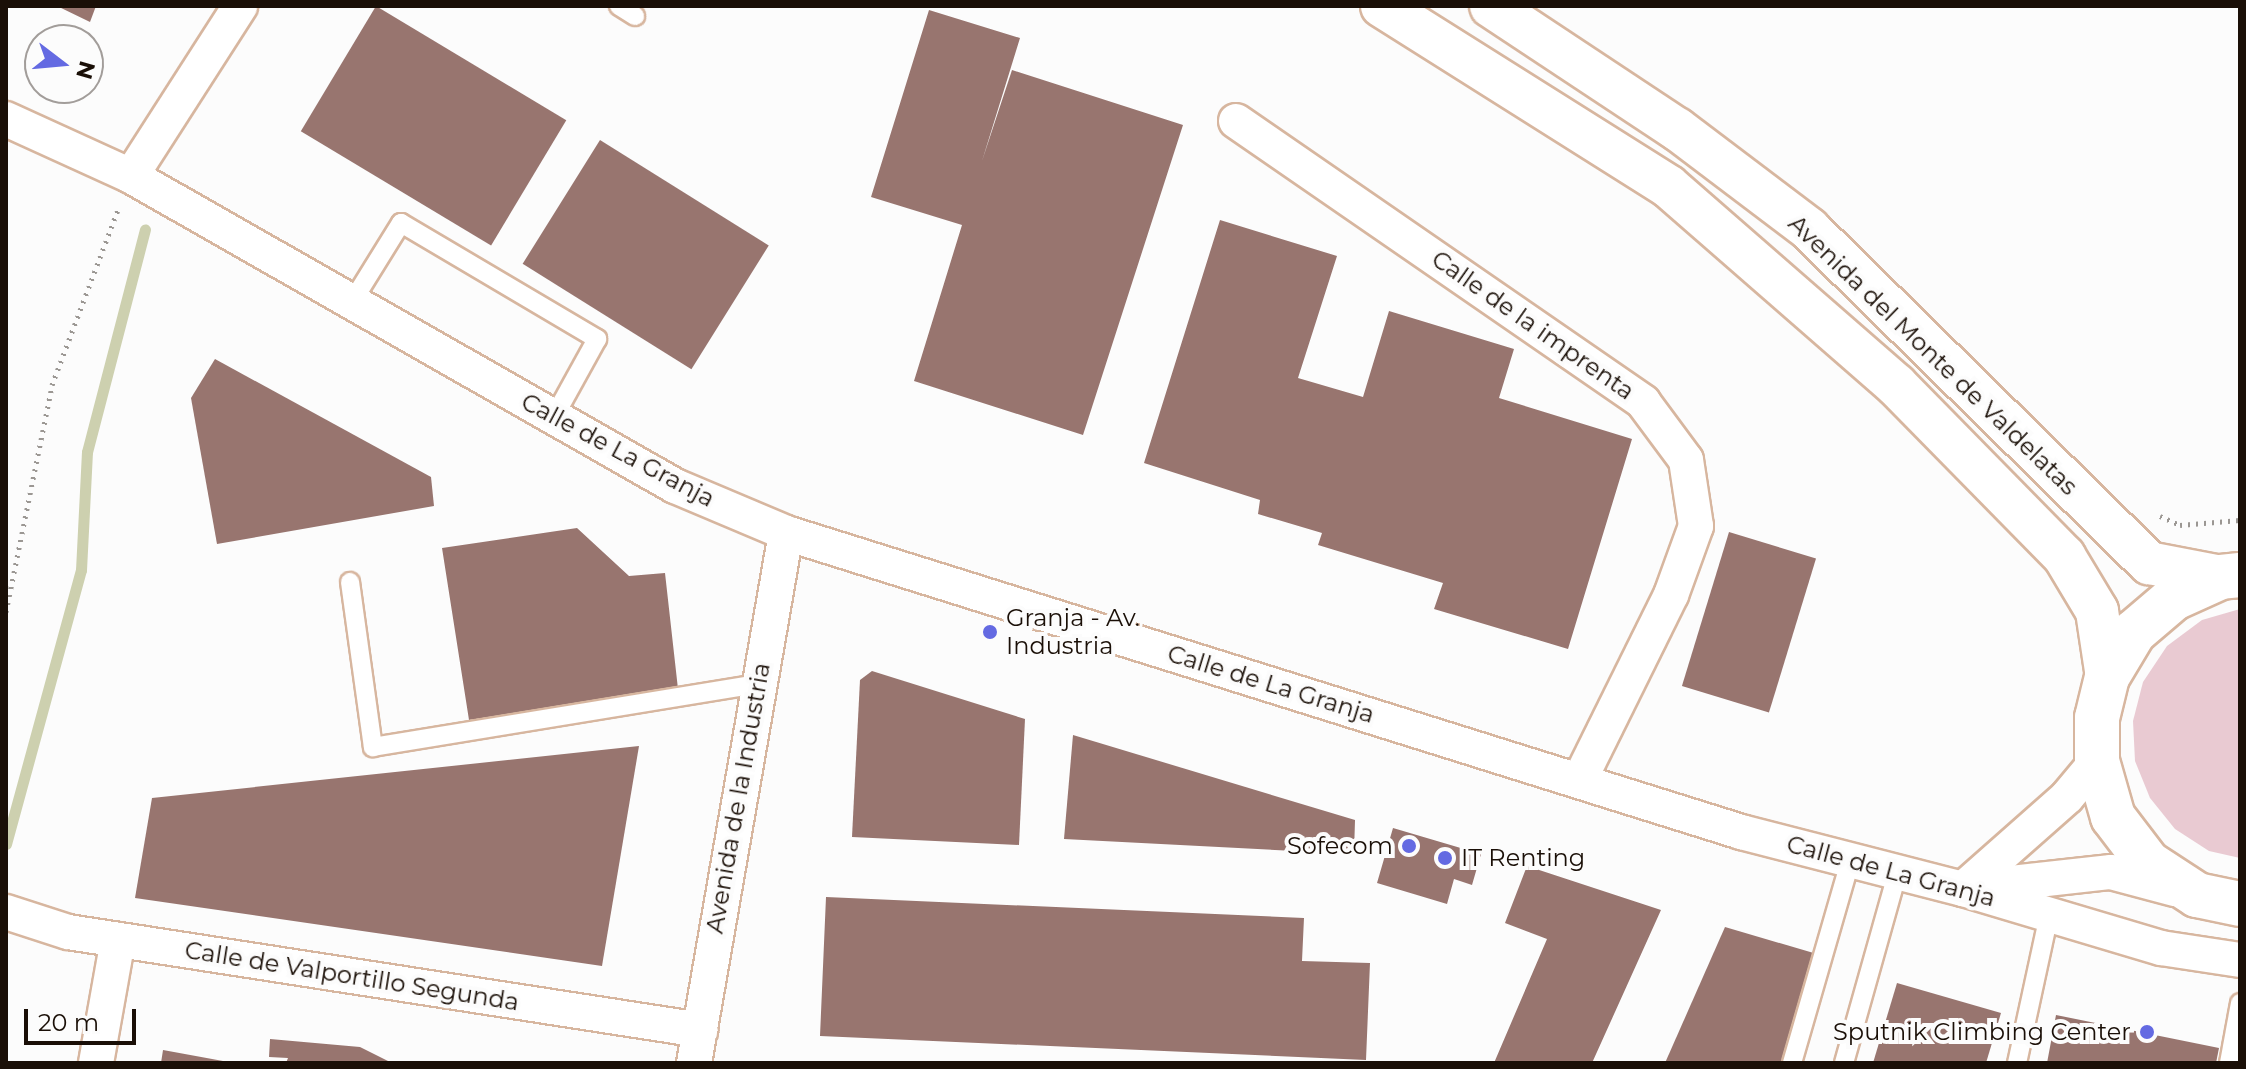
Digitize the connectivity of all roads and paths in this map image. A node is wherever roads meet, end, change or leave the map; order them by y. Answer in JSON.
{"nodes":[{"id":1,"x":240,"y":6,"type":"edge"},
{"id":2,"x":1382,"y":6,"type":"edge"},
{"id":3,"x":1491,"y":6,"type":"edge"},
{"id":4,"x":6,"y":119,"type":"edge"},
{"id":5,"x":1236,"y":121,"type":"dead end"},
{"id":6,"x":131,"y":176,"type":"junction"},
{"id":7,"x":352,"y":302,"type":"junction"},
{"id":8,"x":554,"y":417,"type":"junction"},
{"id":9,"x":786,"y":533,"type":"junction"},
{"id":10,"x":2231,"y":576,"type":"edge"},
{"id":11,"x":350,"y":582,"type":"dead end"},
{"id":12,"x":6,"y":612,"type":"edge"},
{"id":13,"x":2107,"y":677,"type":"junction"},
{"id":14,"x":757,"y":684,"type":"junction"},
{"id":15,"x":2097,"y":761,"type":"junction"},
{"id":16,"x":1580,"y":779,"type":"junction"},
{"id":17,"x":1851,"y":859,"type":"junction"},
{"id":18,"x":1898,"y":871,"type":"junction"},
{"id":19,"x":1963,"y":889,"type":"junction"},
{"id":20,"x":2197,"y":895,"type":"junction"},
{"id":21,"x":2240,"y":904,"type":"edge"},
{"id":22,"x":6,"y":912,"type":"edge"},
{"id":23,"x":2049,"y":915,"type":"junction"},
{"id":24,"x":118,"y":940,"type":"junction"},
{"id":25,"x":2240,"y":960,"type":"edge"},
{"id":26,"x":2240,"y":1003,"type":"edge"},
{"id":27,"x":697,"y":1047,"type":"edge"},
{"id":28,"x":96,"y":1063,"type":"edge"},
{"id":29,"x":1792,"y":1063,"type":"edge"},
{"id":30,"x":1844,"y":1063,"type":"edge"},
{"id":31,"x":2017,"y":1063,"type":"edge"},
{"id":32,"x":2229,"y":1063,"type":"edge"}],
"edges":[{"from":1,"to":6,"type":"street"},
{"from":2,"to":13,"type":"street","name":"Avenida del Monte de Valdelatas"},
{"from":3,"to":10,"type":"street","name":"Avenida del Monte de Valdelatas"},
{"from":4,"to":6,"type":"street","name":"Calle de La Granja"},
{"from":5,"to":16,"type":"street","name":"Calle de la imprenta"},
{"from":6,"to":7,"type":"street","name":"Calle de La Granja"},
{"from":6,"to":12,"type":"path"},
{"from":7,"to":8,"type":"street","name":"Calle de La Granja"},
{"from":7,"to":8,"type":"lane"},
{"from":8,"to":9,"type":"street","name":"Calle de La Granja"},
{"from":9,"to":14,"type":"street","name":"Avenida de la Industria"},
{"from":9,"to":16,"type":"street","name":"Calle de La Granja"},
{"from":10,"to":13,"type":"main road"},
{"from":11,"to":14,"type":"lane"},
{"from":13,"to":15,"type":"main road"},
{"from":14,"to":27,"type":"street","name":"Avenida de la Industria"},
{"from":15,"to":19,"type":"street"},
{"from":15,"to":20,"type":"main road"},
{"from":16,"to":17,"type":"street","name":"Calle de La Granja"},
{"from":17,"to":18,"type":"street","name":"Calle de La Granja"},
{"from":17,"to":29,"type":"lane"},
{"from":18,"to":19,"type":"street","name":"Calle de La Granja"},
{"from":18,"to":30,"type":"lane"},
{"from":19,"to":20,"type":"street"},
{"from":19,"to":23,"type":"street","name":"Calle de La Granja"},
{"from":20,"to":21,"type":"main road"},
{"from":22,"to":24,"type":"street","name":"Calle de Valportillo Segunda"},
{"from":23,"to":25,"type":"street","name":"Calle de La Granja"},
{"from":23,"to":31,"type":"lane"},
{"from":24,"to":27,"type":"street","name":"Calle de Valportillo Segunda"},
{"from":24,"to":28,"type":"street"},
{"from":26,"to":32,"type":"lane"}]}
